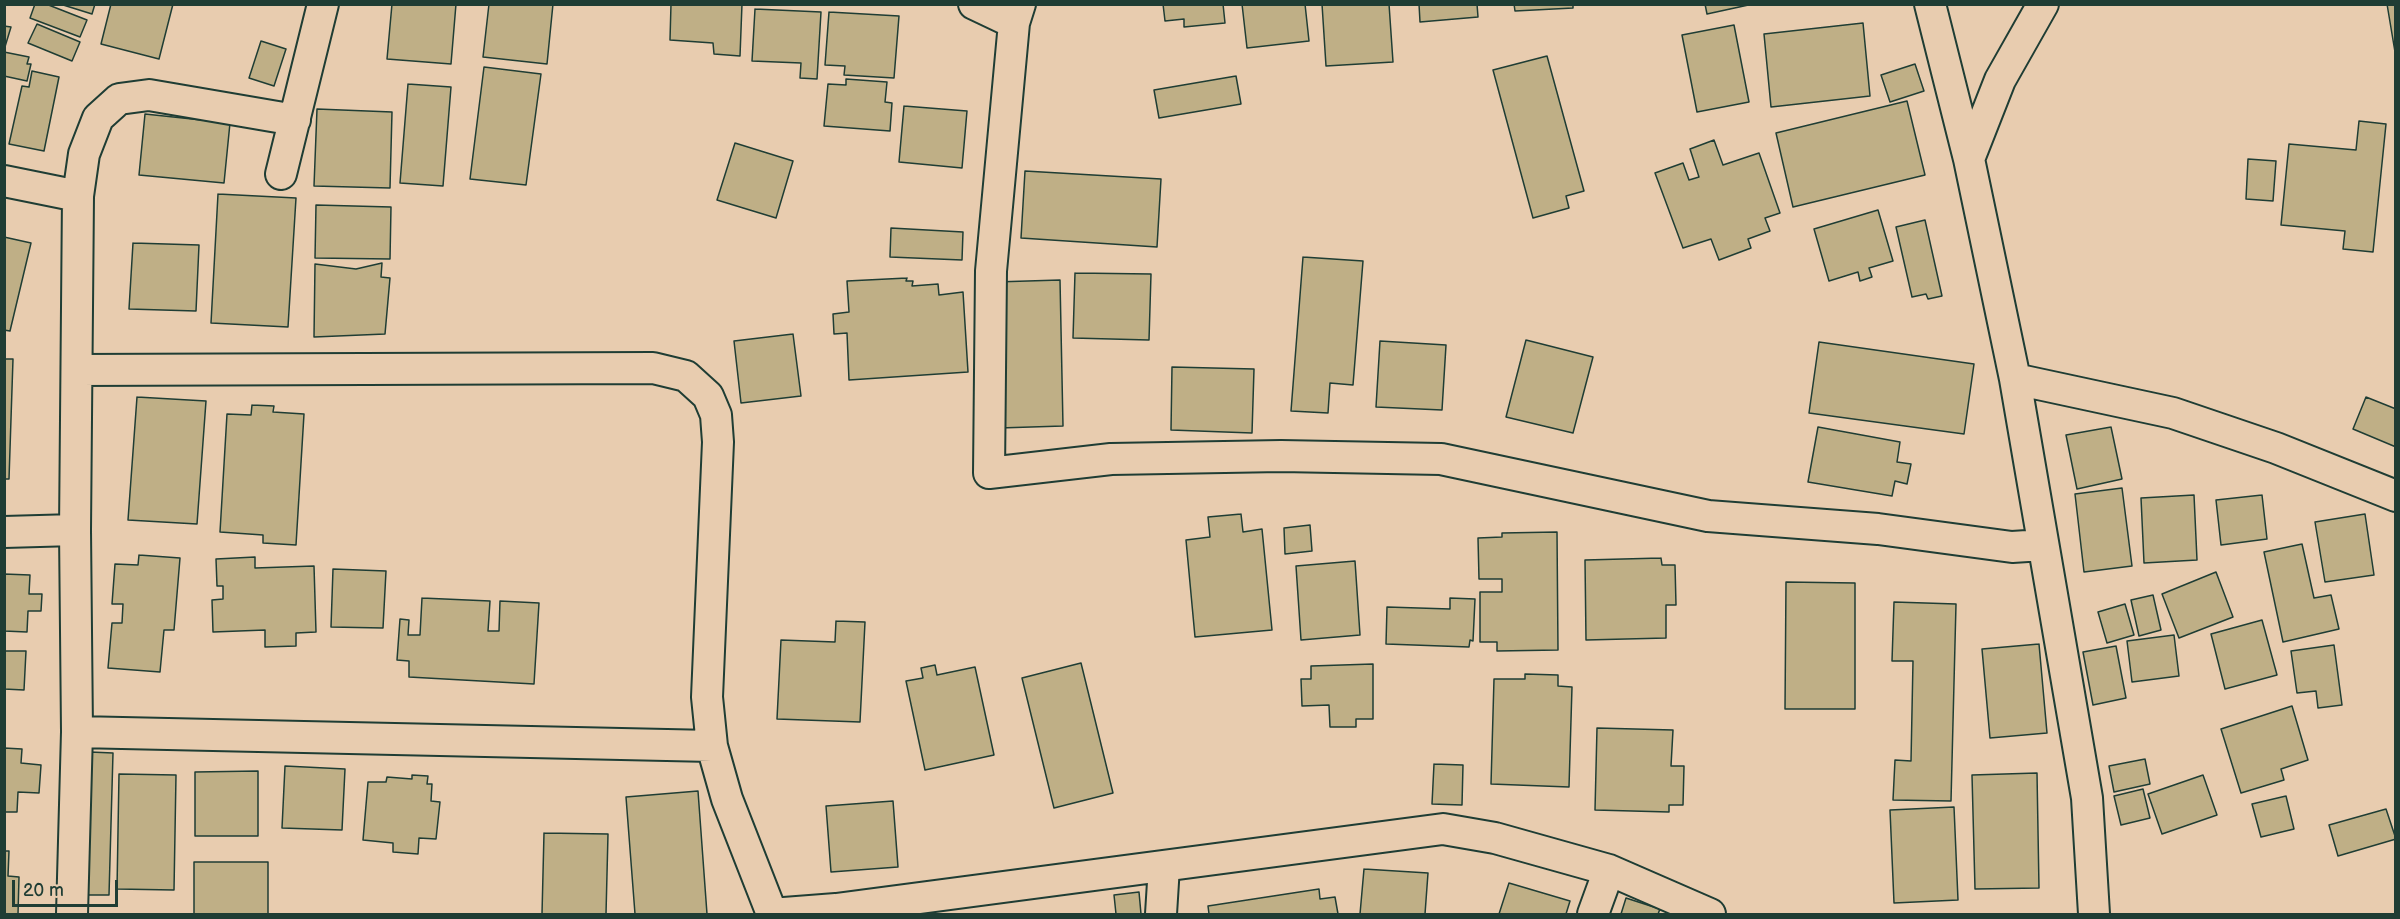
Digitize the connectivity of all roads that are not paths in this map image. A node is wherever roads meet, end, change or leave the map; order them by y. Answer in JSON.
{"nodes":[{"id":1,"x":323,"y":4,"type":"edge"},
{"id":2,"x":974,"y":4,"type":"edge"},
{"id":3,"x":1930,"y":4,"type":"edge"},
{"id":4,"x":2043,"y":4,"type":"edge"},
{"id":5,"x":1017,"y":14,"type":"edge"},
{"id":6,"x":295,"y":120,"type":"junction"},
{"id":7,"x":1969,"y":159,"type":"junction"},
{"id":8,"x":281,"y":174,"type":"dead end"},
{"id":9,"x":4,"y":181,"type":"edge"},
{"id":10,"x":78,"y":196,"type":"junction"},
{"id":11,"x":77,"y":370,"type":"junction"},
{"id":12,"x":2015,"y":379,"type":"junction"},
{"id":13,"x":2396,"y":496,"type":"edge"},
{"id":14,"x":75,"y":530,"type":"junction"},
{"id":15,"x":4,"y":532,"type":"edge"},
{"id":16,"x":2043,"y":545,"type":"junction"},
{"id":17,"x":77,"y":732,"type":"junction"},
{"id":18,"x":712,"y":746,"type":"junction"},
{"id":19,"x":1164,"y":866,"type":"junction"},
{"id":20,"x":1609,"y":870,"type":"junction"},
{"id":21,"x":836,"y":912,"type":"edge"},
{"id":22,"x":772,"y":914,"type":"edge"},
{"id":23,"x":72,"y":915,"type":"edge"},
{"id":24,"x":1161,"y":915,"type":"edge"},
{"id":25,"x":1593,"y":915,"type":"edge"},
{"id":26,"x":1710,"y":915,"type":"edge"},
{"id":27,"x":2094,"y":915,"type":"edge"}],
"edges":[{"from":1,"to":6,"type":"street"},
{"from":2,"to":5,"type":"street"},
{"from":3,"to":7,"type":"street"},
{"from":4,"to":7,"type":"street"},
{"from":5,"to":16,"type":"street"},
{"from":6,"to":8,"type":"street"},
{"from":6,"to":10,"type":"street"},
{"from":7,"to":12,"type":"street"},
{"from":9,"to":10,"type":"street"},
{"from":10,"to":11,"type":"street"},
{"from":11,"to":14,"type":"street"},
{"from":11,"to":18,"type":"street"},
{"from":12,"to":13,"type":"street"},
{"from":12,"to":16,"type":"street"},
{"from":14,"to":15,"type":"street"},
{"from":14,"to":17,"type":"street"},
{"from":16,"to":27,"type":"street"},
{"from":17,"to":18,"type":"street"},
{"from":17,"to":23,"type":"street"},
{"from":18,"to":22,"type":"street"},
{"from":19,"to":20,"type":"street"},
{"from":19,"to":21,"type":"street"},
{"from":19,"to":24,"type":"street"},
{"from":20,"to":25,"type":"street"},
{"from":20,"to":26,"type":"street"},
{"from":21,"to":22,"type":"street"}]}
